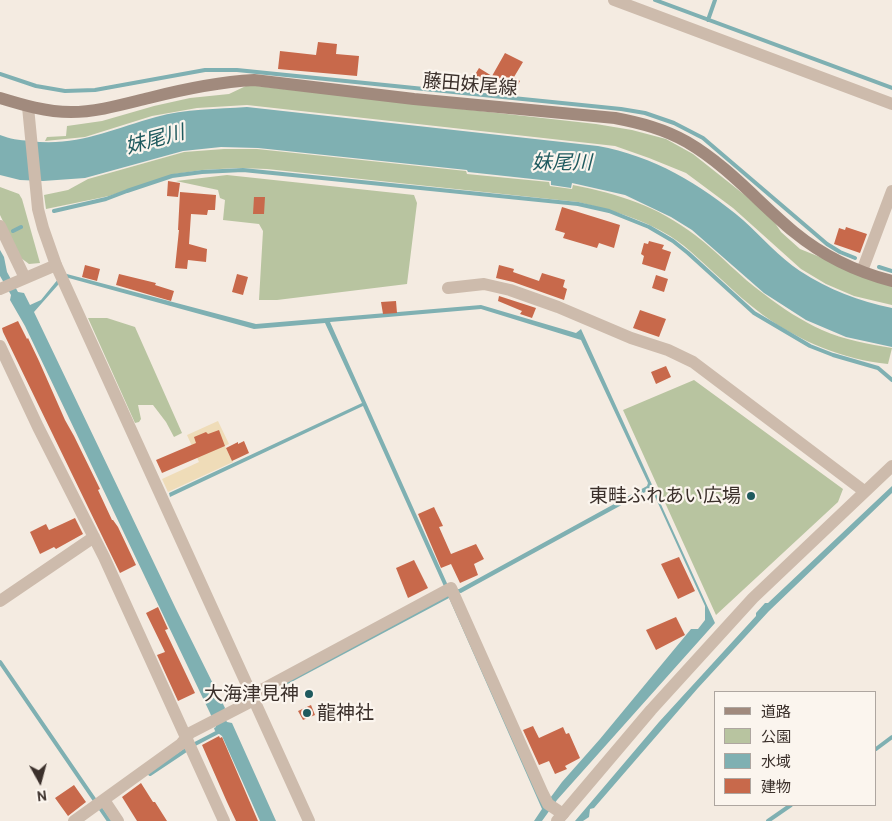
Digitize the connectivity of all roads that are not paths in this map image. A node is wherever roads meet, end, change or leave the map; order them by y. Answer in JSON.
{"nodes":[{"id":1,"x":614,"y":0,"type":"edge"},
{"id":2,"x":0,"y":98,"type":"edge"},
{"id":3,"x":892,"y":104,"type":"edge"},
{"id":4,"x":28,"y":107,"type":"junction"},
{"id":5,"x":892,"y":191,"type":"edge"},
{"id":6,"x":0,"y":226,"type":"edge"},
{"id":7,"x":56,"y":265,"type":"junction"},
{"id":8,"x":862,"y":271,"type":"junction"},
{"id":9,"x":892,"y":281,"type":"edge"},
{"id":10,"x":11,"y":284,"type":"edge"},
{"id":11,"x":448,"y":288,"type":"dead end"},
{"id":12,"x":0,"y":346,"type":"edge"},
{"id":13,"x":892,"y":466,"type":"edge"},
{"id":14,"x":864,"y":491,"type":"junction"},
{"id":15,"x":94,"y":538,"type":"junction"},
{"id":16,"x":0,"y":601,"type":"edge"},
{"id":17,"x":253,"y":698,"type":"junction"},
{"id":18,"x":188,"y":744,"type":"junction"},
{"id":19,"x":102,"y":804,"type":"junction"},
{"id":20,"x":555,"y":811,"type":"edge"},
{"id":21,"x":74,"y":821,"type":"edge"},
{"id":22,"x":118,"y":821,"type":"edge"},
{"id":23,"x":224,"y":821,"type":"edge"},
{"id":24,"x":309,"y":821,"type":"edge"}],
"edges":[{"from":1,"to":3,"type":"street"},
{"from":2,"to":4,"type":"main road","name":"藤田妹尾線"},
{"from":4,"to":7,"type":"street"},
{"from":4,"to":8,"type":"main road","name":"藤田妹尾線"},
{"from":5,"to":8,"type":"street"},
{"from":6,"to":10,"type":"street"},
{"from":7,"to":10,"type":"street"},
{"from":7,"to":17,"type":"street"},
{"from":8,"to":9,"type":"main road","name":"藤田妹尾線"},
{"from":11,"to":14,"type":"street"},
{"from":12,"to":15,"type":"street"},
{"from":13,"to":14,"type":"street"},
{"from":14,"to":20,"type":"street"},
{"from":15,"to":16,"type":"street"},
{"from":15,"to":18,"type":"street"},
{"from":17,"to":18,"type":"street"},
{"from":17,"to":20,"type":"street"},
{"from":17,"to":24,"type":"street"},
{"from":18,"to":19,"type":"street"},
{"from":18,"to":23,"type":"street"},
{"from":19,"to":21,"type":"street"},
{"from":19,"to":22,"type":"street"}]}
